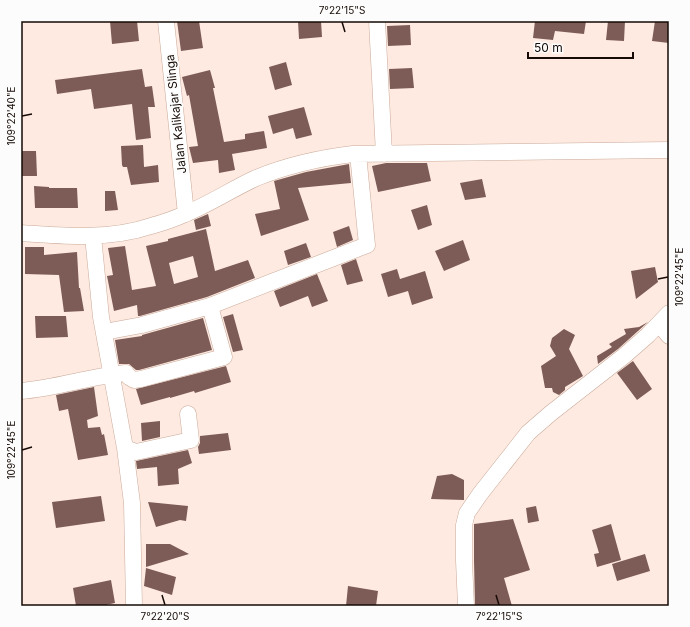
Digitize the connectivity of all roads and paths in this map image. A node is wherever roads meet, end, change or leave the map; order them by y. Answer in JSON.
{"nodes":[{"id":1,"x":166,"y":21,"type":"edge"},
{"id":2,"x":377,"y":21,"type":"edge"},
{"id":3,"x":669,"y":150,"type":"edge"},
{"id":4,"x":358,"y":154,"type":"junction"},
{"id":5,"x":384,"y":154,"type":"junction"},
{"id":6,"x":186,"y":211,"type":"junction"},
{"id":7,"x":21,"y":233,"type":"edge"},
{"id":8,"x":93,"y":236,"type":"junction"},
{"id":9,"x":210,"y":306,"type":"junction"},
{"id":10,"x":666,"y":324,"type":"edge"},
{"id":11,"x":104,"y":332,"type":"junction"},
{"id":12,"x":111,"y":374,"type":"junction"},
{"id":13,"x":21,"y":391,"type":"edge"},
{"id":14,"x":188,"y":414,"type":"dead end"},
{"id":15,"x":125,"y":448,"type":"junction"},
{"id":16,"x":134,"y":606,"type":"edge"},
{"id":17,"x":466,"y":606,"type":"edge"}],
"edges":[{"from":1,"to":6,"type":"street","name":"Jalan Kalikajar Slinga"},
{"from":2,"to":5,"type":"street"},
{"from":3,"to":5,"type":"street"},
{"from":4,"to":5,"type":"street"},
{"from":4,"to":6,"type":"street"},
{"from":4,"to":9,"type":"street"},
{"from":6,"to":8,"type":"street"},
{"from":7,"to":8,"type":"street"},
{"from":8,"to":11,"type":"street"},
{"from":9,"to":11,"type":"street"},
{"from":9,"to":12,"type":"street"},
{"from":10,"to":17,"type":"street"},
{"from":11,"to":12,"type":"street"},
{"from":12,"to":13,"type":"street"},
{"from":12,"to":15,"type":"street"},
{"from":14,"to":15,"type":"street"},
{"from":15,"to":16,"type":"street"}]}
